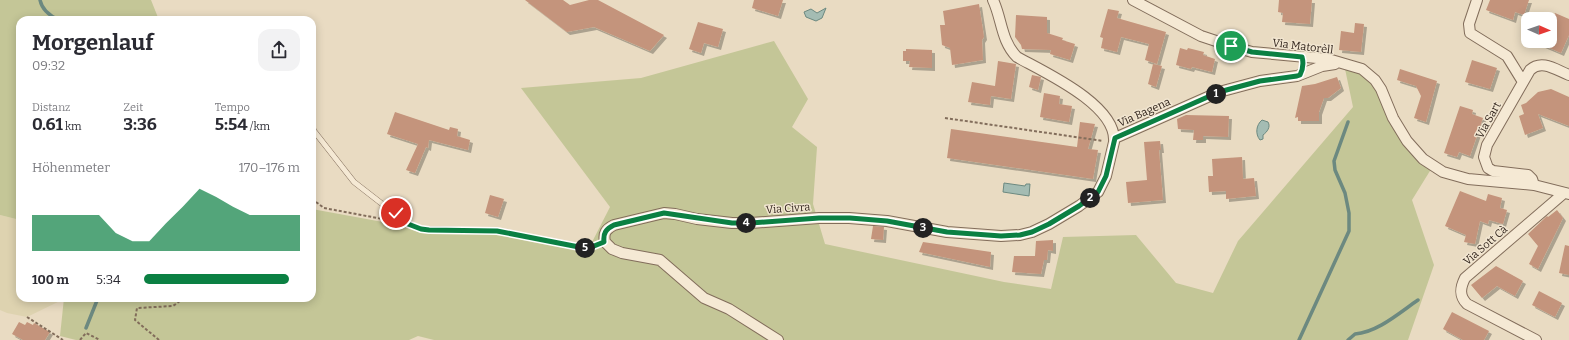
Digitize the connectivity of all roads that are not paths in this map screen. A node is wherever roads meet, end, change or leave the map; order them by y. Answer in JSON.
{"nodes":[{"id":1,"x":993,"y":0,"type":"edge"},
{"id":2,"x":1133,"y":0,"type":"edge"},
{"id":3,"x":1477,"y":0,"type":"edge"},
{"id":4,"x":1302,"y":57,"type":"junction"},
{"id":5,"x":1344,"y":64,"type":"junction"},
{"id":6,"x":1300,"y":75,"type":"junction"},
{"id":7,"x":1569,"y":75,"type":"edge"},
{"id":8,"x":1523,"y":82,"type":"junction"},
{"id":9,"x":316,"y":134,"type":"edge"},
{"id":10,"x":1114,"y":140,"type":"junction"},
{"id":11,"x":1534,"y":185,"type":"junction"},
{"id":12,"x":1567,"y":193,"type":"edge"},
{"id":13,"x":604,"y":242,"type":"junction"},
{"id":14,"x":778,"y":340,"type":"edge"},
{"id":15,"x":1536,"y":340,"type":"edge"}],
"edges":[{"from":1,"to":10,"type":"street","name":"Via Bagena"},
{"from":2,"to":4,"type":"street","name":"Via Matorèll"},
{"from":3,"to":8,"type":"street"},
{"from":4,"to":5,"type":"street","name":"Via Matorèll"},
{"from":4,"to":6,"type":"street"},
{"from":5,"to":6,"type":"street","name":"Via Bagena"},
{"from":5,"to":11,"type":"street","name":"Via Matorèll"},
{"from":6,"to":10,"type":"street","name":"Via Bagena"},
{"from":7,"to":8,"type":"street","name":"Via Sart"},
{"from":8,"to":11,"type":"street","name":"Via Sart"},
{"from":9,"to":13,"type":"lane"},
{"from":10,"to":13,"type":"street","name":"Via Civra"},
{"from":11,"to":12,"type":"street","name":"Via Matorèll"},
{"from":12,"to":15,"type":"street","name":"Via Sott Cà"},
{"from":13,"to":14,"type":"street"}]}
